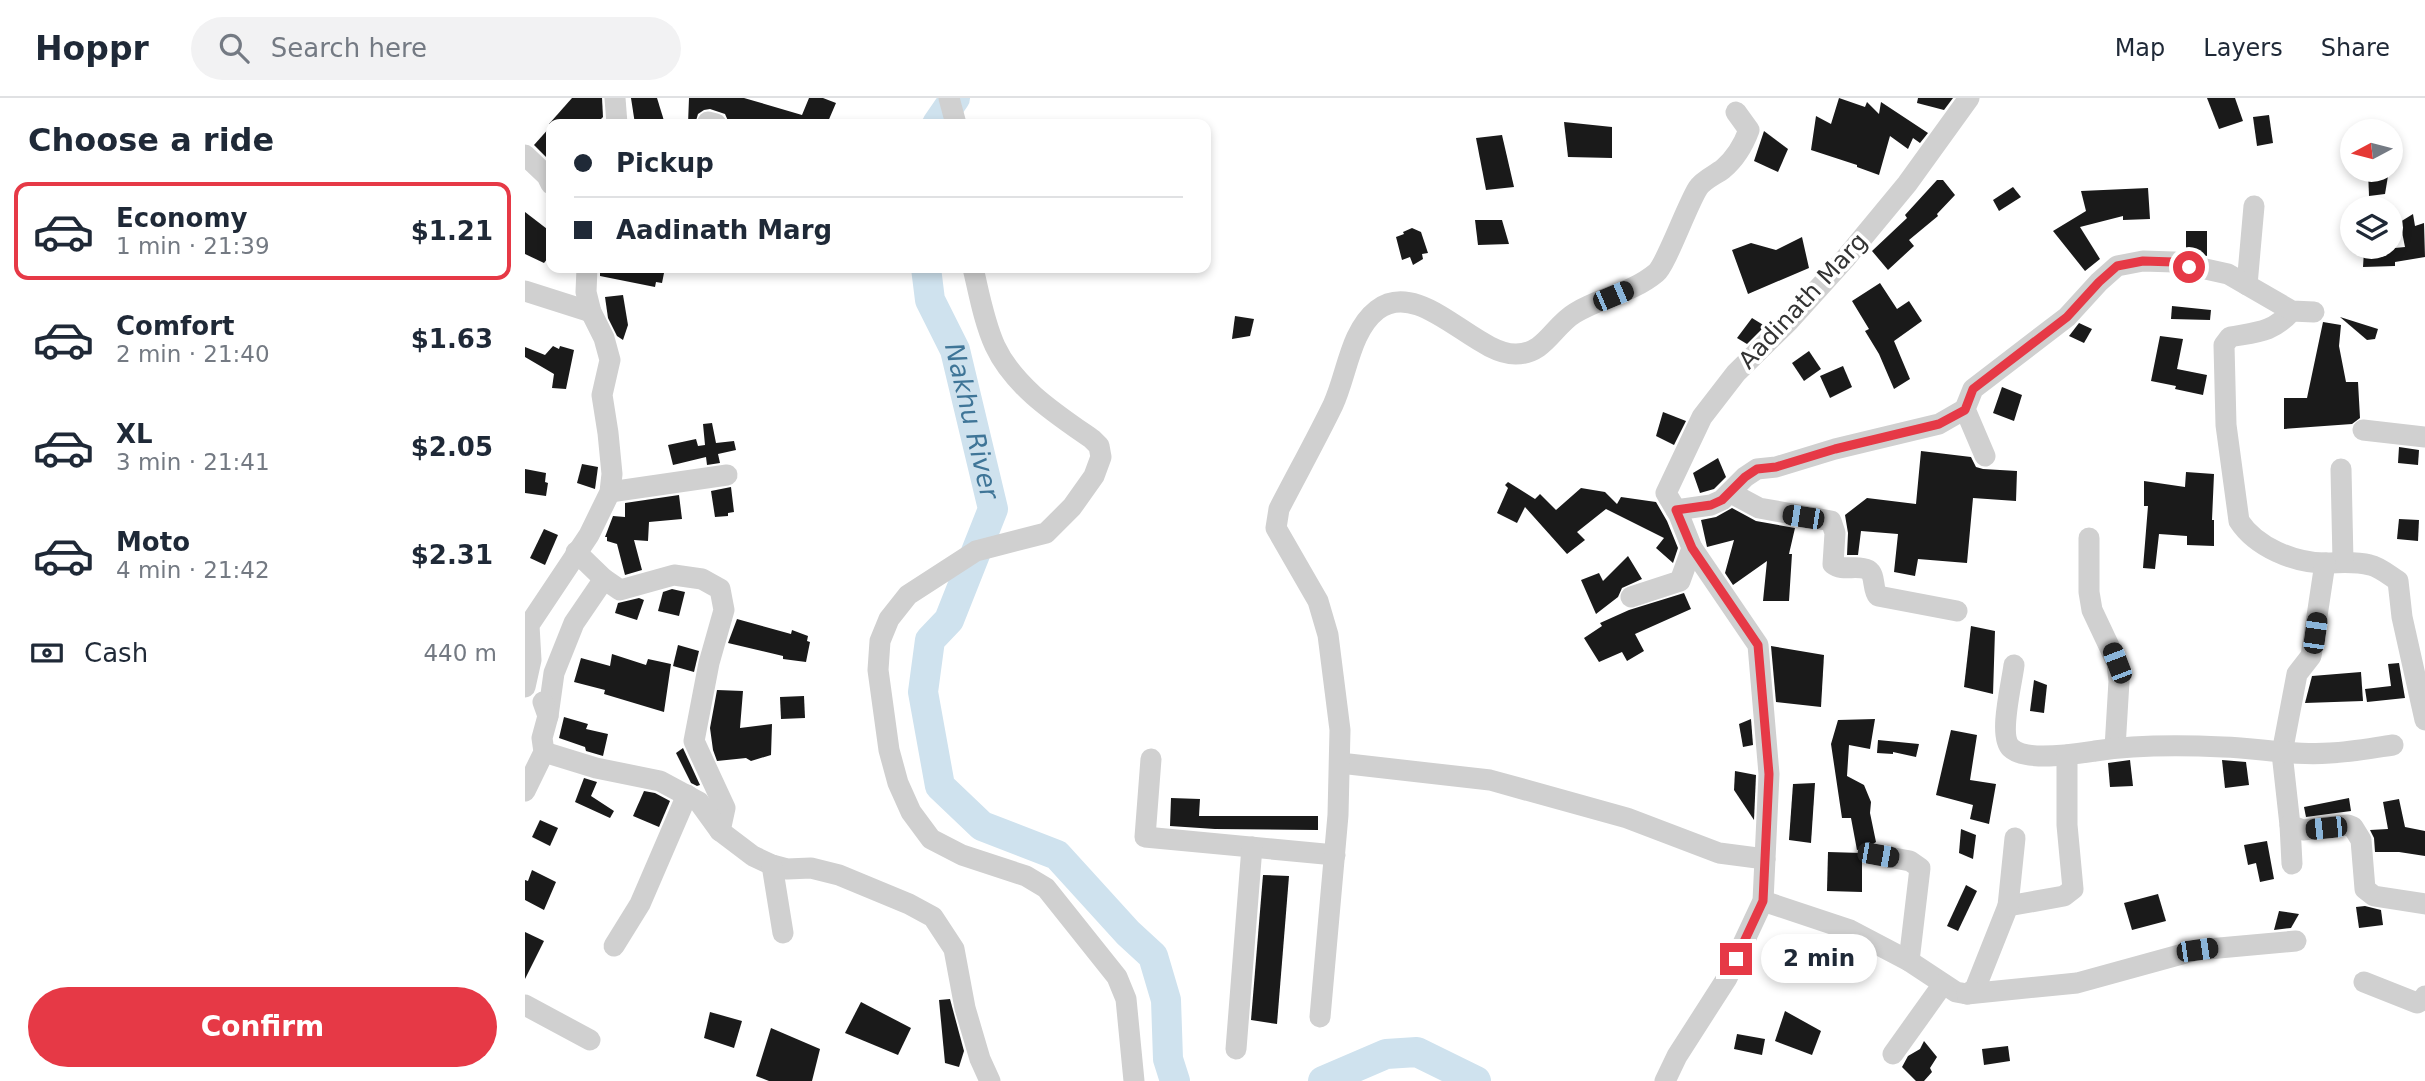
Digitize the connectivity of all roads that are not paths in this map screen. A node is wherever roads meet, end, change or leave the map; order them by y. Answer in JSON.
{"nodes":[{"id":1,"x":615,"y":98,"type":"edge"},
{"id":2,"x":949,"y":98,"type":"edge"},
{"id":3,"x":1969,"y":98,"type":"edge"},
{"id":4,"x":1736,"y":112,"type":"dead end"},
{"id":5,"x":617,"y":119,"type":"edge"},
{"id":6,"x":955,"y":119,"type":"edge"},
{"id":7,"x":525,"y":155,"type":"edge"},
{"id":8,"x":546,"y":175,"type":"edge"},
{"id":9,"x":2255,"y":206,"type":"dead end"},
{"id":10,"x":587,"y":273,"type":"edge"},
{"id":11,"x":974,"y":273,"type":"edge"},
{"id":12,"x":2247,"y":285,"type":"junction"},
{"id":13,"x":525,"y":291,"type":"edge"},
{"id":14,"x":2292,"y":311,"type":"junction"},
{"id":15,"x":591,"y":312,"type":"junction"},
{"id":16,"x":2315,"y":312,"type":"dead end"},
{"id":17,"x":1965,"y":410,"type":"junction"},
{"id":18,"x":2363,"y":430,"type":"dead end"},
{"id":19,"x":2425,"y":436,"type":"edge"},
{"id":20,"x":1985,"y":456,"type":"dead end"},
{"id":21,"x":2341,"y":469,"type":"dead end"},
{"id":22,"x":727,"y":475,"type":"dead end"},
{"id":23,"x":610,"y":492,"type":"junction"},
{"id":24,"x":1731,"y":493,"type":"junction"},
{"id":25,"x":1678,"y":512,"type":"junction"},
{"id":26,"x":2089,"y":538,"type":"dead end"},
{"id":27,"x":1692,"y":548,"type":"junction"},
{"id":28,"x":576,"y":552,"type":"junction"},
{"id":29,"x":2334,"y":562,"type":"junction"},
{"id":30,"x":604,"y":579,"type":"junction"},
{"id":31,"x":1631,"y":597,"type":"dead end"},
{"id":32,"x":1957,"y":611,"type":"dead end"},
{"id":33,"x":527,"y":624,"type":"edge"},
{"id":34,"x":531,"y":660,"type":"junction"},
{"id":35,"x":2014,"y":665,"type":"dead end"},
{"id":36,"x":525,"y":687,"type":"edge"},
{"id":37,"x":548,"y":716,"type":"junction"},
{"id":38,"x":2425,"y":720,"type":"edge"},
{"id":39,"x":2393,"y":745,"type":"dead end"},
{"id":40,"x":2115,"y":748,"type":"junction"},
{"id":41,"x":544,"y":752,"type":"junction"},
{"id":42,"x":2282,"y":753,"type":"junction"},
{"id":43,"x":2067,"y":755,"type":"junction"},
{"id":44,"x":1151,"y":759,"type":"dead end"},
{"id":45,"x":1340,"y":763,"type":"junction"},
{"id":46,"x":525,"y":791,"type":"edge"},
{"id":47,"x":687,"y":795,"type":"junction"},
{"id":48,"x":2290,"y":825,"type":"junction"},
{"id":49,"x":720,"y":831,"type":"junction"},
{"id":50,"x":2015,"y":838,"type":"dead end"},
{"id":51,"x":1252,"y":847,"type":"junction"},
{"id":52,"x":1335,"y":855,"type":"junction"},
{"id":53,"x":1878,"y":855,"type":"dead end"},
{"id":54,"x":1765,"y":859,"type":"junction"},
{"id":55,"x":2293,"y":864,"type":"dead end"},
{"id":56,"x":772,"y":865,"type":"junction"},
{"id":57,"x":1763,"y":901,"type":"junction"},
{"id":58,"x":2425,"y":904,"type":"edge"},
{"id":59,"x":2008,"y":906,"type":"junction"},
{"id":60,"x":783,"y":933,"type":"dead end"},
{"id":61,"x":2296,"y":941,"type":"dead end"},
{"id":62,"x":614,"y":946,"type":"dead end"},
{"id":63,"x":1909,"y":961,"type":"junction"},
{"id":64,"x":2364,"y":982,"type":"dead end"},
{"id":65,"x":1943,"y":984,"type":"junction"},
{"id":66,"x":1967,"y":994,"type":"junction"},
{"id":67,"x":2425,"y":996,"type":"edge"},
{"id":68,"x":525,"y":1005,"type":"edge"},
{"id":69,"x":1320,"y":1017,"type":"dead end"},
{"id":70,"x":590,"y":1040,"type":"dead end"},
{"id":71,"x":1236,"y":1049,"type":"dead end"},
{"id":72,"x":1893,"y":1054,"type":"dead end"},
{"id":73,"x":990,"y":1081,"type":"edge"},
{"id":74,"x":1134,"y":1081,"type":"edge"},
{"id":75,"x":1665,"y":1081,"type":"edge"}],
"edges":[{"from":1,"to":5,"type":"street"},
{"from":2,"to":6,"type":"street"},
{"from":3,"to":25,"type":"street","name":"Aadinath Marg"},
{"from":4,"to":45,"type":"street"},
{"from":7,"to":8,"type":"street"},
{"from":9,"to":12,"type":"street"},
{"from":10,"to":15,"type":"street"},
{"from":11,"to":74,"type":"street"},
{"from":12,"to":14,"type":"street"},
{"from":12,"to":17,"type":"street"},
{"from":13,"to":15,"type":"street"},
{"from":14,"to":16,"type":"street"},
{"from":14,"to":29,"type":"street"},
{"from":15,"to":23,"type":"street"},
{"from":17,"to":20,"type":"street"},
{"from":17,"to":24,"type":"street"},
{"from":18,"to":19,"type":"street"},
{"from":21,"to":29,"type":"street"},
{"from":22,"to":23,"type":"street"},
{"from":23,"to":28,"type":"street"},
{"from":24,"to":25,"type":"street"},
{"from":24,"to":32,"type":"street"},
{"from":25,"to":27,"type":"street"},
{"from":26,"to":40,"type":"street"},
{"from":27,"to":31,"type":"street"},
{"from":27,"to":54,"type":"street"},
{"from":28,"to":30,"type":"street"},
{"from":28,"to":33,"type":"street"},
{"from":29,"to":38,"type":"street"},
{"from":29,"to":42,"type":"street"},
{"from":30,"to":37,"type":"street"},
{"from":30,"to":49,"type":"street"},
{"from":33,"to":34,"type":"street"},
{"from":34,"to":36,"type":"street"},
{"from":34,"to":37,"type":"street"},
{"from":35,"to":43,"type":"street"},
{"from":37,"to":41,"type":"street"},
{"from":39,"to":42,"type":"street"},
{"from":40,"to":42,"type":"street"},
{"from":40,"to":43,"type":"street"},
{"from":41,"to":46,"type":"street"},
{"from":41,"to":47,"type":"street"},
{"from":42,"to":48,"type":"street"},
{"from":43,"to":59,"type":"street"},
{"from":44,"to":51,"type":"street"},
{"from":45,"to":52,"type":"street"},
{"from":45,"to":54,"type":"street"},
{"from":47,"to":49,"type":"street"},
{"from":47,"to":62,"type":"street"},
{"from":48,"to":55,"type":"street"},
{"from":48,"to":58,"type":"street"},
{"from":49,"to":56,"type":"street"},
{"from":50,"to":59,"type":"street"},
{"from":51,"to":52,"type":"street"},
{"from":51,"to":71,"type":"street"},
{"from":52,"to":69,"type":"street"},
{"from":53,"to":63,"type":"street"},
{"from":54,"to":57,"type":"street"},
{"from":56,"to":60,"type":"street"},
{"from":56,"to":73,"type":"street"},
{"from":57,"to":63,"type":"street"},
{"from":57,"to":75,"type":"street"},
{"from":59,"to":66,"type":"street"},
{"from":61,"to":66,"type":"street"},
{"from":63,"to":65,"type":"street"},
{"from":64,"to":67,"type":"street"},
{"from":65,"to":66,"type":"street"},
{"from":65,"to":72,"type":"street"},
{"from":68,"to":70,"type":"street"}]}
